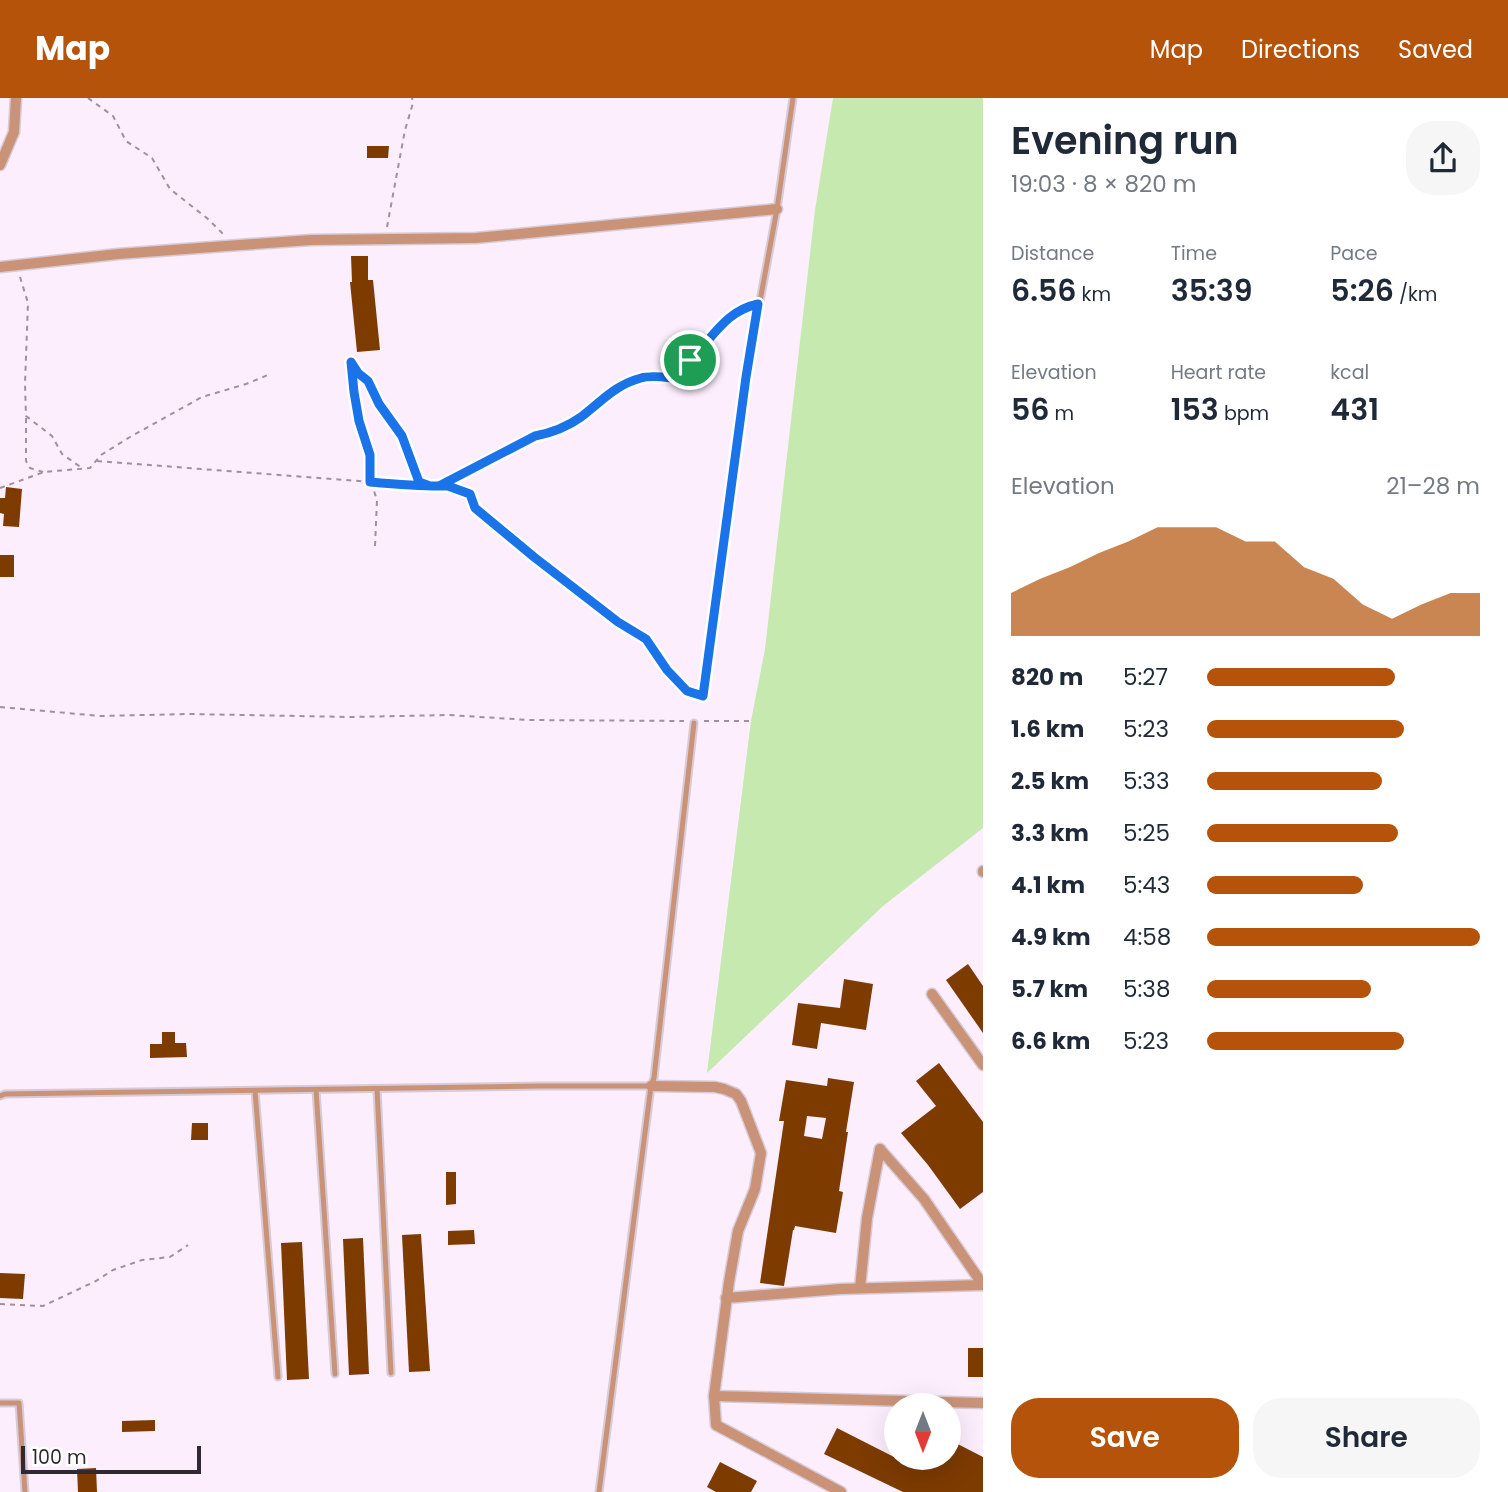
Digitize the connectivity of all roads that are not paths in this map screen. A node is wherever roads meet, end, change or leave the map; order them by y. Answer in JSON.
{"nodes":[{"id":1,"x":16,"y":98,"type":"edge"},
{"id":2,"x":793,"y":98,"type":"edge"},
{"id":3,"x":0,"y":165,"type":"edge"},
{"id":4,"x":777,"y":209,"type":"junction"},
{"id":5,"x":5,"y":267,"type":"edge"},
{"id":6,"x":703,"y":696,"type":"road end"},
{"id":7,"x":695,"y":722,"type":"road end"},
{"id":8,"x":932,"y":994,"type":"dead end"},
{"id":9,"x":983,"y":1065,"type":"edge"},
{"id":10,"x":651,"y":1086,"type":"junction"},
{"id":11,"x":377,"y":1089,"type":"junction"},
{"id":12,"x":316,"y":1090,"type":"junction"},
{"id":13,"x":254,"y":1091,"type":"junction"},
{"id":14,"x":0,"y":1096,"type":"edge"},
{"id":15,"x":983,"y":1285,"type":"edge"},
{"id":16,"x":860,"y":1288,"type":"junction"},
{"id":17,"x":726,"y":1298,"type":"junction"},
{"id":18,"x":391,"y":1373,"type":"dead end"},
{"id":19,"x":335,"y":1374,"type":"dead end"},
{"id":20,"x":278,"y":1377,"type":"dead end"},
{"id":21,"x":714,"y":1396,"type":"junction"},
{"id":22,"x":0,"y":1402,"type":"edge"},
{"id":23,"x":983,"y":1403,"type":"edge"},
{"id":24,"x":24,"y":1492,"type":"edge"},
{"id":25,"x":599,"y":1492,"type":"edge"},
{"id":26,"x":841,"y":1492,"type":"edge"}],
"edges":[{"from":1,"to":3,"type":"street"},
{"from":2,"to":4,"type":"lane"},
{"from":4,"to":5,"type":"street"},
{"from":4,"to":6,"type":"lane"},
{"from":7,"to":10,"type":"lane"},
{"from":8,"to":9,"type":"street"},
{"from":10,"to":11,"type":"lane"},
{"from":10,"to":17,"type":"street"},
{"from":10,"to":25,"type":"lane"},
{"from":11,"to":12,"type":"lane"},
{"from":11,"to":18,"type":"lane"},
{"from":12,"to":13,"type":"lane"},
{"from":12,"to":19,"type":"lane"},
{"from":13,"to":14,"type":"lane"},
{"from":13,"to":20,"type":"lane"},
{"from":15,"to":16,"type":"street"},
{"from":15,"to":16,"type":"street"},
{"from":16,"to":17,"type":"street"},
{"from":17,"to":21,"type":"street"},
{"from":21,"to":23,"type":"street"},
{"from":21,"to":26,"type":"street"},
{"from":22,"to":24,"type":"lane"}]}
